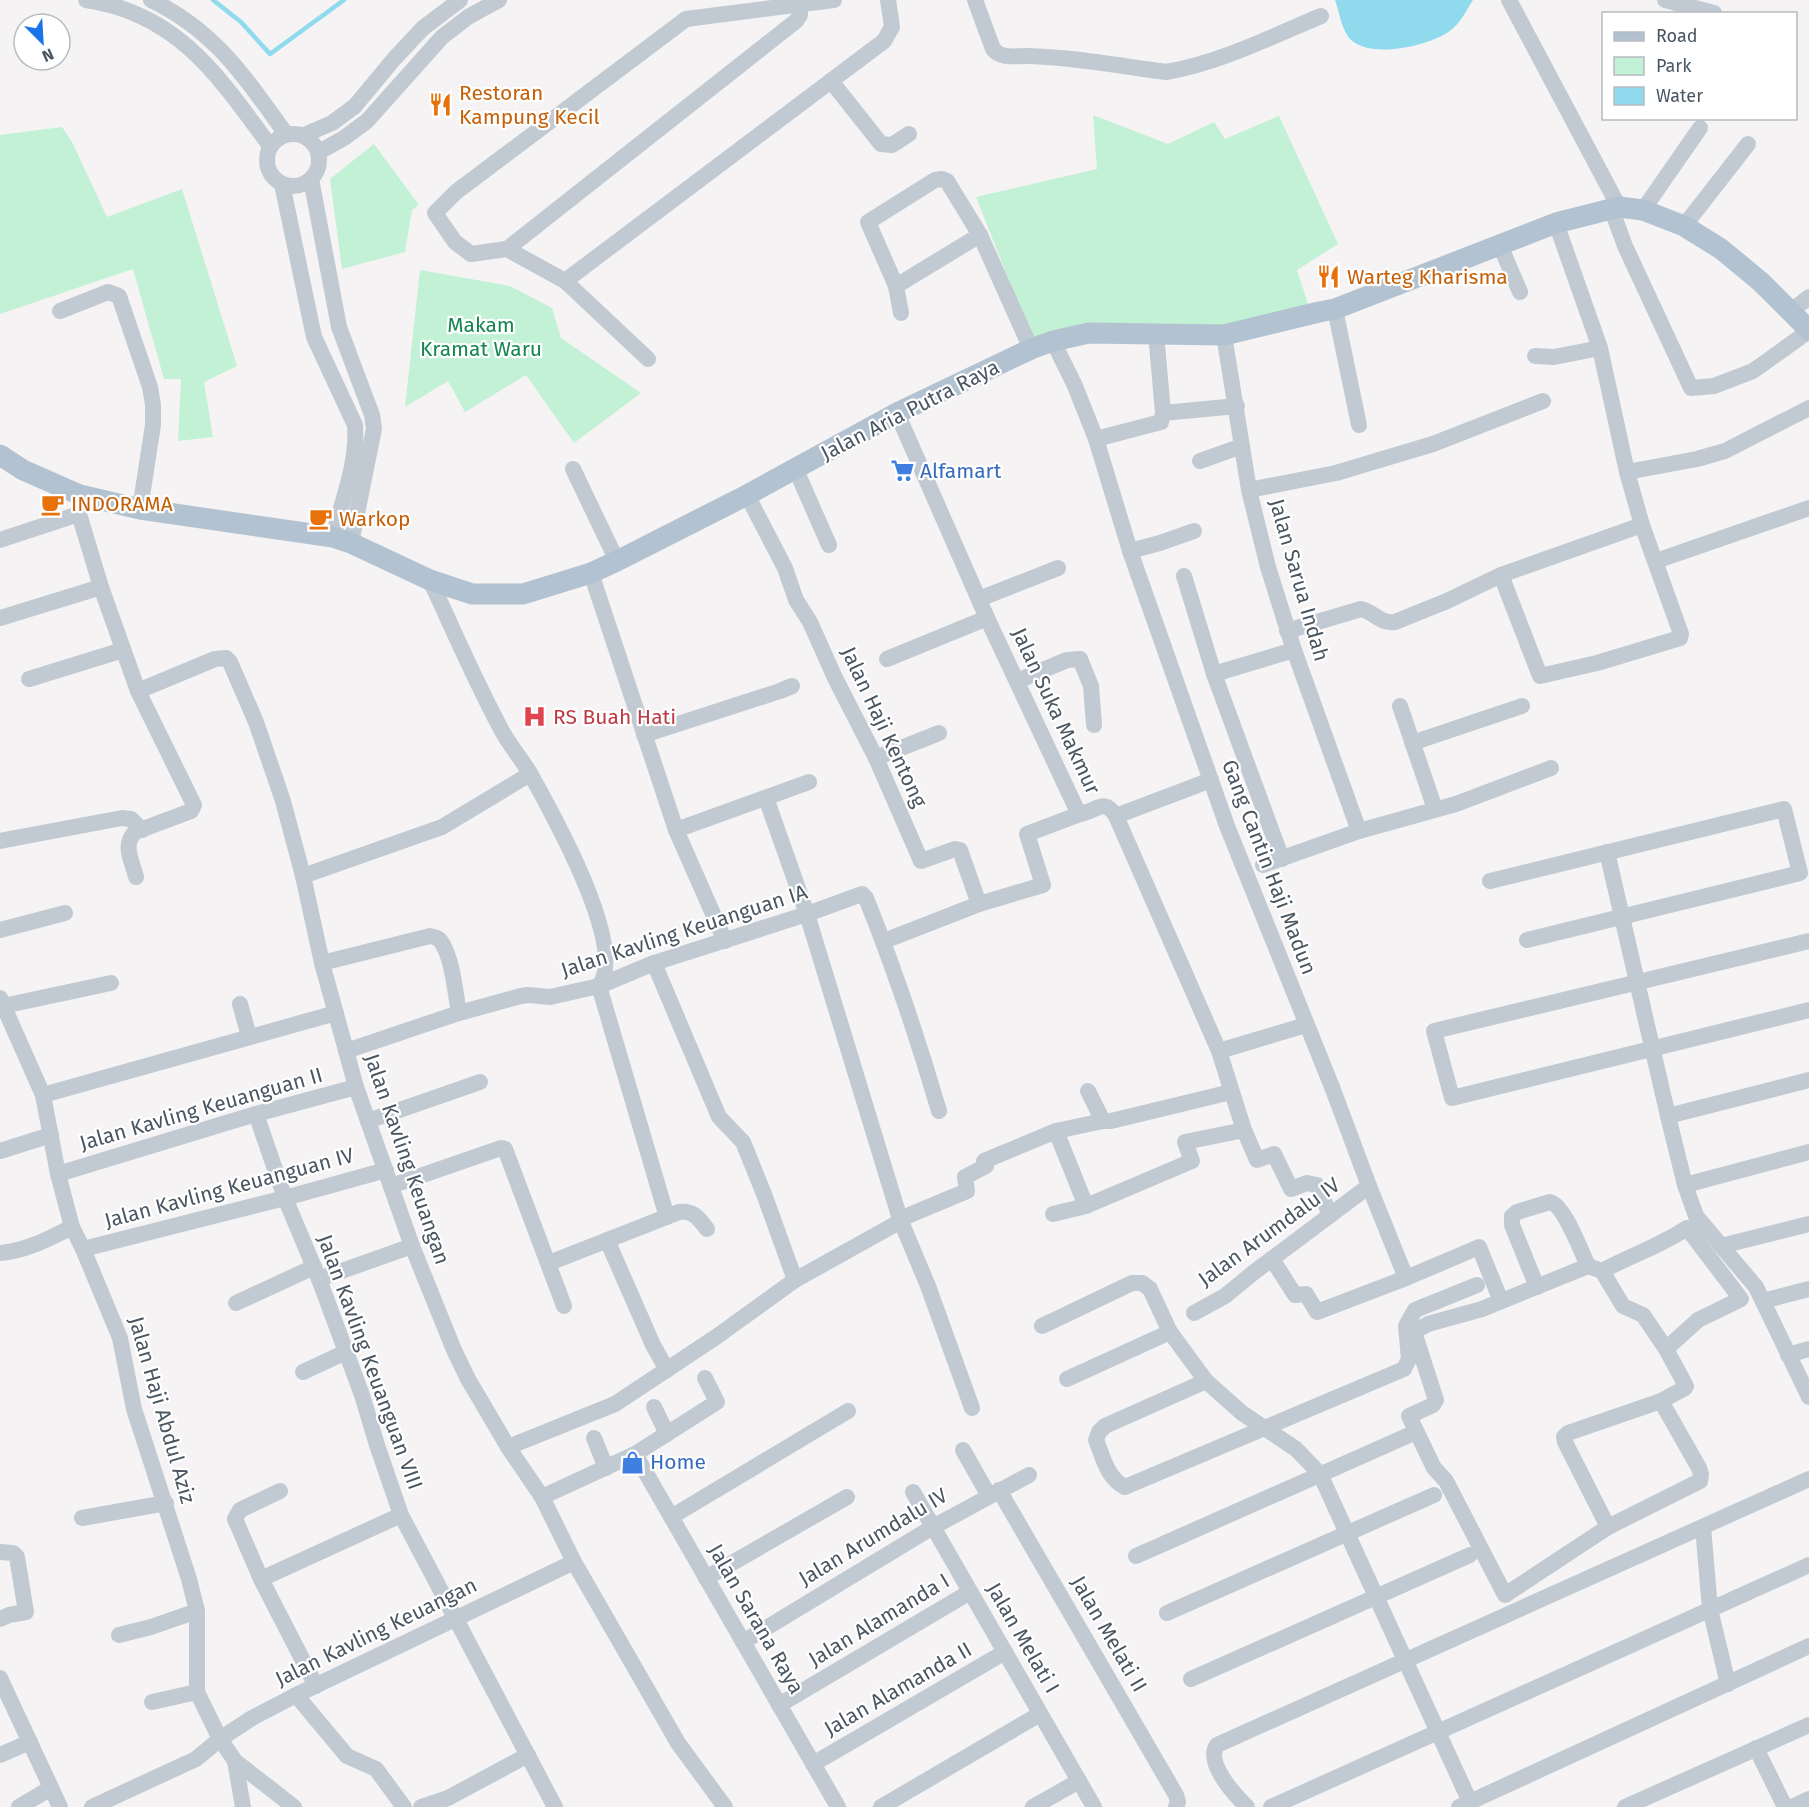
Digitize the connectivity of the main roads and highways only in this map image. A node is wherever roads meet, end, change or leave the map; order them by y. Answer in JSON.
{"nodes":[{"id":1,"x":1809,"y":330,"type":"edge"},
{"id":2,"x":0,"y":455,"type":"edge"}],
"edges":[{"from":1,"to":2,"type":"main road","name":"Jalan Aria Putra Raya"}]}
